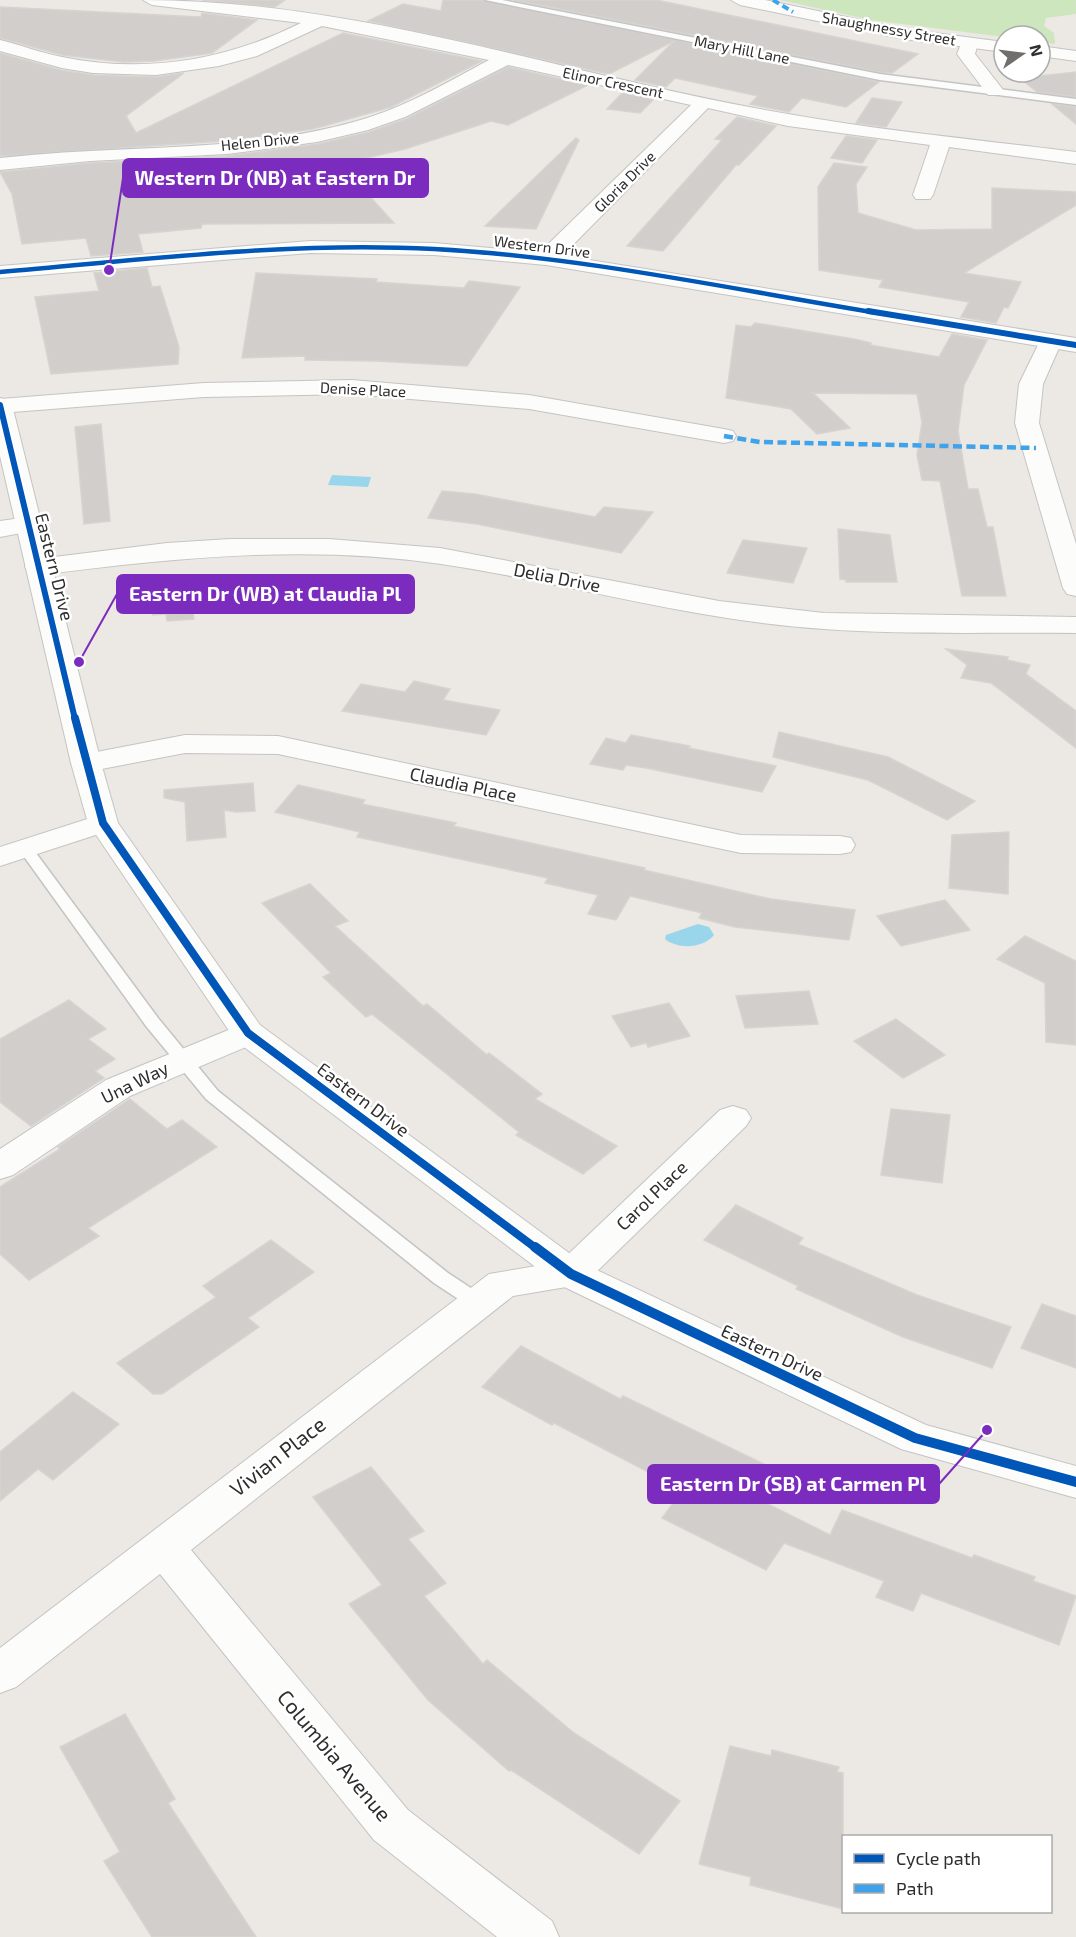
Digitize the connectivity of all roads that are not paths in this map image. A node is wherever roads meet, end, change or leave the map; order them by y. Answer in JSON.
{"nodes":[{"id":1,"x":152,"y":0,"type":"edge"},
{"id":2,"x":489,"y":0,"type":"edge"},
{"id":3,"x":740,"y":0,"type":"edge"},
{"id":4,"x":321,"y":20,"type":"junction"},
{"id":5,"x":969,"y":43,"type":"junction"},
{"id":6,"x":0,"y":45,"type":"edge"},
{"id":7,"x":992,"y":46,"type":"edge"},
{"id":8,"x":1052,"y":53,"type":"edge"},
{"id":9,"x":1076,"y":56,"type":"edge"},
{"id":10,"x":505,"y":59,"type":"junction"},
{"id":11,"x":995,"y":91,"type":"junction"},
{"id":12,"x":1076,"y":102,"type":"edge"},
{"id":13,"x":703,"y":103,"type":"junction"},
{"id":14,"x":940,"y":141,"type":"junction"},
{"id":15,"x":1076,"y":158,"type":"edge"},
{"id":16,"x":0,"y":164,"type":"edge"},
{"id":17,"x":923,"y":195,"type":"dead end"},
{"id":18,"x":546,"y":259,"type":"junction"},
{"id":19,"x":0,"y":272,"type":"edge"},
{"id":20,"x":1051,"y":341,"type":"junction"},
{"id":21,"x":1076,"y":345,"type":"edge"},
{"id":22,"x":0,"y":405,"type":"edge"},
{"id":23,"x":724,"y":436,"type":"dead end"},
{"id":24,"x":14,"y":527,"type":"edge"},
{"id":25,"x":38,"y":567,"type":"junction"},
{"id":26,"x":1076,"y":588,"type":"edge"},
{"id":27,"x":1076,"y":625,"type":"edge"},
{"id":28,"x":86,"y":763,"type":"junction"},
{"id":29,"x":103,"y":823,"type":"junction"},
{"id":30,"x":840,"y":845,"type":"dead end"},
{"id":31,"x":13,"y":852,"type":"edge"},
{"id":32,"x":248,"y":1033,"type":"junction"},
{"id":33,"x":183,"y":1060,"type":"junction"},
{"id":34,"x":733,"y":1118,"type":"dead end"},
{"id":35,"x":0,"y":1166,"type":"edge"},
{"id":36,"x":571,"y":1274,"type":"junction"},
{"id":37,"x":479,"y":1303,"type":"junction"},
{"id":38,"x":1076,"y":1482,"type":"edge"},
{"id":39,"x":162,"y":1546,"type":"junction"},
{"id":40,"x":0,"y":1674,"type":"edge"},
{"id":41,"x":535,"y":1937,"type":"edge"}],
"edges":[{"from":1,"to":4,"type":"street","name":"Elinor Crescent"},
{"from":2,"to":11,"type":"lane","name":"Mary Hill Lane"},
{"from":3,"to":5,"type":"street","name":"Shaughnessy Street"},
{"from":4,"to":6,"type":"street"},
{"from":4,"to":10,"type":"street","name":"Elinor Crescent"},
{"from":5,"to":7,"type":"street","name":"Shaughnessy Street"},
{"from":5,"to":11,"type":"street"},
{"from":8,"to":9,"type":"street"},
{"from":10,"to":13,"type":"street","name":"Elinor Crescent"},
{"from":10,"to":16,"type":"street","name":"Helen Drive"},
{"from":11,"to":12,"type":"lane","name":"Mary Hill Lane"},
{"from":13,"to":14,"type":"street","name":"Elinor Crescent"},
{"from":13,"to":18,"type":"street","name":"Gloria Drive"},
{"from":14,"to":15,"type":"street","name":"Elinor Crescent"},
{"from":14,"to":17,"type":"street"},
{"from":18,"to":19,"type":"street","name":"Western Drive"},
{"from":18,"to":20,"type":"street","name":"Western Drive"},
{"from":20,"to":21,"type":"street","name":"Western Drive"},
{"from":20,"to":26,"type":"street"},
{"from":22,"to":23,"type":"street","name":"Denise Place"},
{"from":22,"to":24,"type":"street","name":"Eastern Drive"},
{"from":24,"to":25,"type":"street","name":"Eastern Drive"},
{"from":25,"to":27,"type":"street","name":"Delia Drive"},
{"from":25,"to":28,"type":"street","name":"Eastern Drive"},
{"from":28,"to":29,"type":"street","name":"Eastern Drive"},
{"from":28,"to":30,"type":"street","name":"Claudia Place"},
{"from":29,"to":31,"type":"street"},
{"from":29,"to":32,"type":"street","name":"Eastern Drive"},
{"from":31,"to":33,"type":"lane"},
{"from":32,"to":33,"type":"street","name":"Una Way"},
{"from":32,"to":36,"type":"street","name":"Eastern Drive"},
{"from":33,"to":35,"type":"street","name":"Una Way"},
{"from":33,"to":37,"type":"lane"},
{"from":34,"to":36,"type":"street","name":"Carol Place"},
{"from":36,"to":37,"type":"street","name":"Vivian Place"},
{"from":36,"to":38,"type":"street","name":"Eastern Drive"},
{"from":37,"to":39,"type":"street","name":"Vivian Place"},
{"from":39,"to":40,"type":"street","name":"Vivian Place"},
{"from":39,"to":41,"type":"street","name":"Columbia Avenue"}]}
